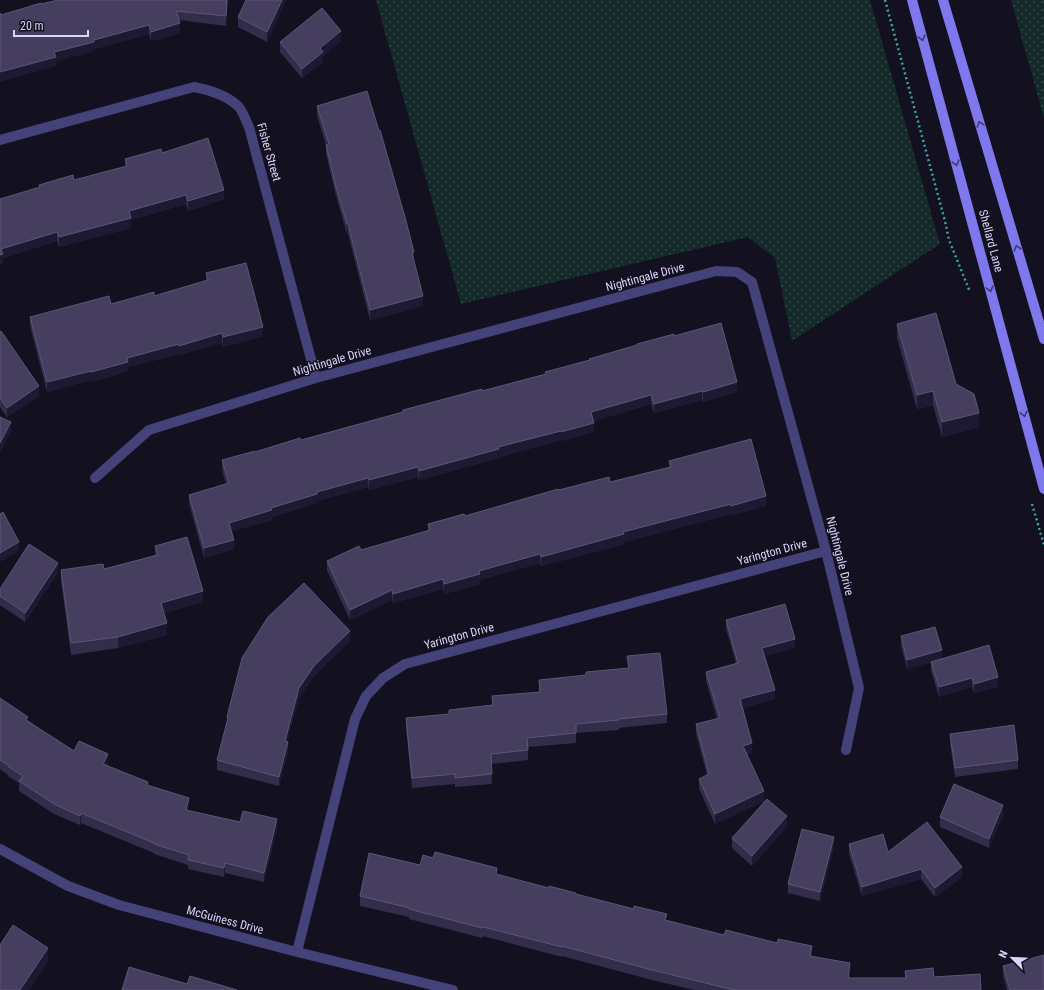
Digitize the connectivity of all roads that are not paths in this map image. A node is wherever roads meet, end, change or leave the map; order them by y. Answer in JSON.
{"nodes":[{"id":1,"x":912,"y":0,"type":"edge"},
{"id":2,"x":943,"y":0,"type":"edge"},
{"id":3,"x":0,"y":140,"type":"edge"},
{"id":4,"x":1044,"y":339,"type":"edge"},
{"id":5,"x":316,"y":378,"type":"junction"},
{"id":6,"x":95,"y":478,"type":"dead end"},
{"id":7,"x":1044,"y":489,"type":"edge"},
{"id":8,"x":826,"y":551,"type":"junction"},
{"id":9,"x":846,"y":750,"type":"dead end"},
{"id":10,"x":0,"y":849,"type":"edge"},
{"id":11,"x":297,"y":952,"type":"junction"},
{"id":12,"x":453,"y":990,"type":"edge"}],
"edges":[{"from":1,"to":7,"type":"main road","name":"Shellard Lane","one_way":true},
{"from":4,"to":2,"type":"main road","name":"Shellard Lane","one_way":true},
{"from":3,"to":5,"type":"street","name":"Fisher Street"},
{"from":5,"to":6,"type":"street","name":"Nightingale Drive"},
{"from":5,"to":8,"type":"street","name":"Nightingale Drive"},
{"from":8,"to":9,"type":"street","name":"Nightingale Drive"},
{"from":8,"to":11,"type":"street","name":"Yarington Drive"},
{"from":10,"to":11,"type":"street","name":"McGuiness Drive"},
{"from":11,"to":12,"type":"street","name":"McGuiness Drive"}]}
